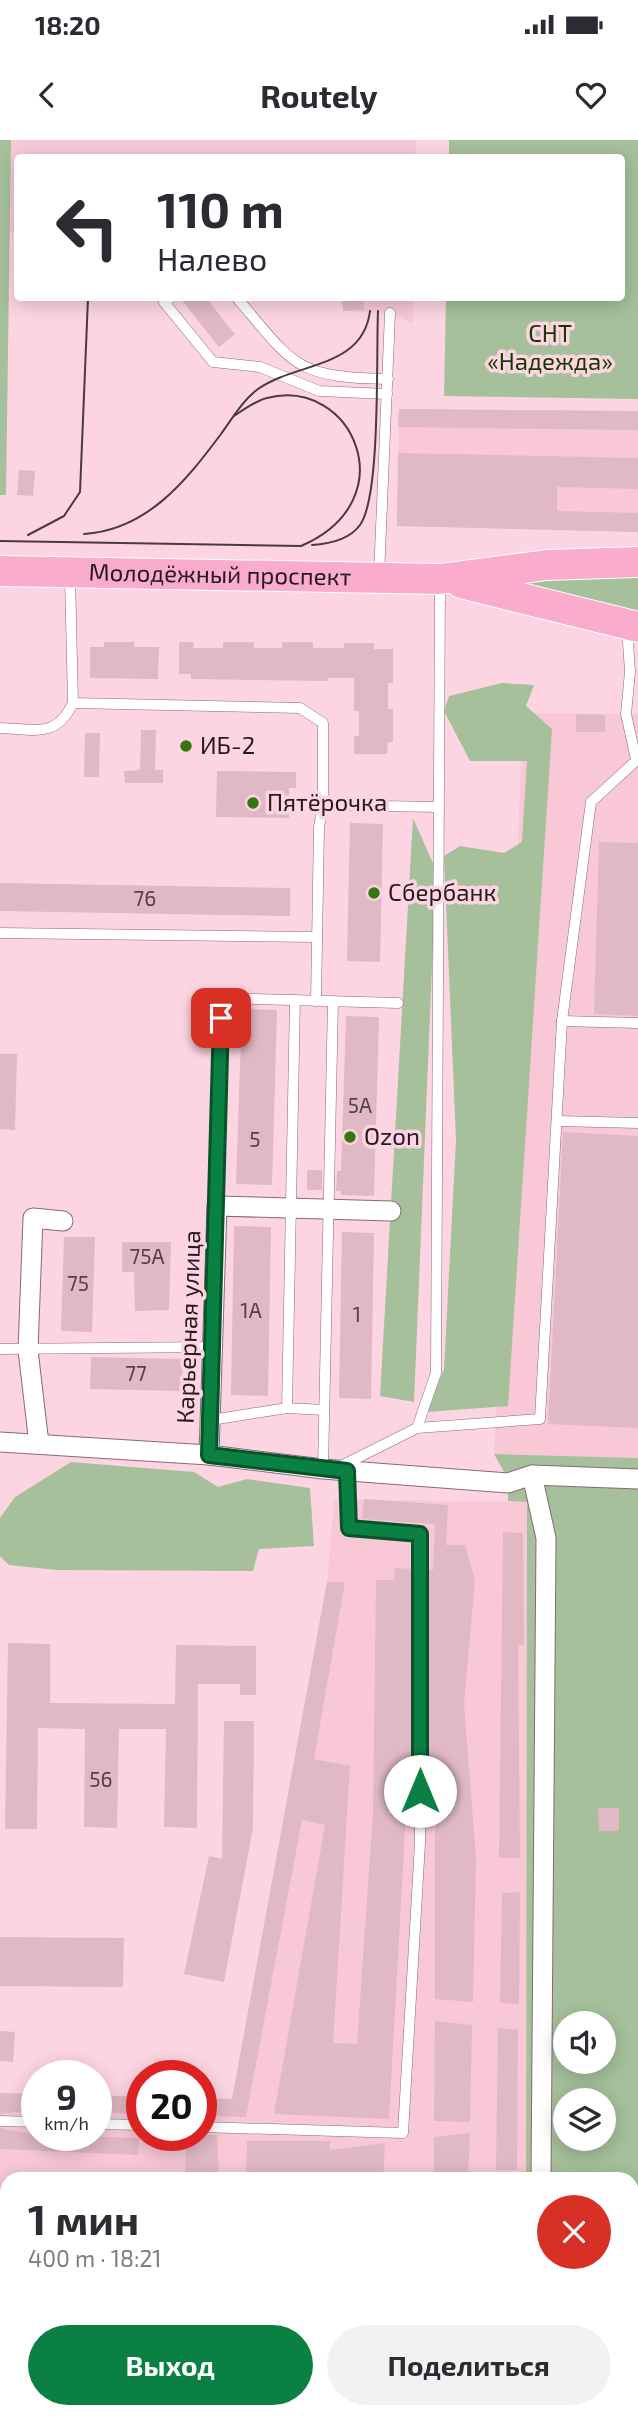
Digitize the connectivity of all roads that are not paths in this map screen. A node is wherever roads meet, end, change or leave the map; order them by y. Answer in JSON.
{"nodes":[{"id":1,"x":166,"y":301,"type":"edge"},
{"id":2,"x":240,"y":301,"type":"edge"},
{"id":3,"x":390,"y":313,"type":"dead end"},
{"id":4,"x":388,"y":379,"type":"junction"},
{"id":5,"x":387,"y":394,"type":"junction"},
{"id":6,"x":638,"y":562,"type":"edge"},
{"id":7,"x":0,"y":571,"type":"edge"},
{"id":8,"x":69,"y":573,"type":"junction"},
{"id":9,"x":379,"y":576,"type":"junction"},
{"id":10,"x":440,"y":579,"type":"junction"},
{"id":11,"x":632,"y":625,"type":"edge"},
{"id":12,"x":73,"y":703,"type":"junction"},
{"id":13,"x":0,"y":727,"type":"edge"},
{"id":14,"x":637,"y":759,"type":"edge"},
{"id":15,"x":323,"y":805,"type":"junction"},
{"id":16,"x":438,"y":807,"type":"junction"},
{"id":17,"x":0,"y":933,"type":"edge"},
{"id":18,"x":317,"y":937,"type":"junction"},
{"id":19,"x":295,"y":1000,"type":"junction"},
{"id":20,"x":316,"y":1001,"type":"junction"},
{"id":21,"x":333,"y":1001,"type":"junction"},
{"id":22,"x":398,"y":1003,"type":"dead end"},
{"id":23,"x":562,"y":1021,"type":"junction"},
{"id":24,"x":638,"y":1023,"type":"edge"},
{"id":25,"x":557,"y":1121,"type":"junction"},
{"id":26,"x":638,"y":1124,"type":"edge"},
{"id":27,"x":217,"y":1206,"type":"junction"},
{"id":28,"x":290,"y":1209,"type":"junction"},
{"id":29,"x":328,"y":1210,"type":"junction"},
{"id":30,"x":391,"y":1212,"type":"dead end"},
{"id":31,"x":63,"y":1221,"type":"dead end"},
{"id":32,"x":213,"y":1347,"type":"junction"},
{"id":33,"x":0,"y":1349,"type":"edge"},
{"id":34,"x":29,"y":1350,"type":"junction"},
{"id":35,"x":287,"y":1408,"type":"junction"},
{"id":36,"x":324,"y":1410,"type":"junction"},
{"id":37,"x":211,"y":1420,"type":"junction"},
{"id":38,"x":417,"y":1428,"type":"junction"},
{"id":39,"x":0,"y":1442,"type":"edge"},
{"id":40,"x":39,"y":1444,"type":"junction"},
{"id":41,"x":209,"y":1455,"type":"junction"},
{"id":42,"x":334,"y":1470,"type":"junction"},
{"id":43,"x":532,"y":1475,"type":"junction"},
{"id":44,"x":638,"y":1479,"type":"edge"},
{"id":45,"x":0,"y":2121,"type":"edge"},
{"id":46,"x":21,"y":2122,"type":"edge"},
{"id":47,"x":217,"y":2127,"type":"edge"},
{"id":48,"x":541,"y":2172,"type":"edge"}],
"edges":[{"from":1,"to":5,"type":"lane"},
{"from":2,"to":4,"type":"lane"},
{"from":3,"to":4,"type":"lane"},
{"from":4,"to":5,"type":"lane"},
{"from":5,"to":9,"type":"lane"},
{"from":6,"to":10,"type":"main road","name":"Молодёжный проспект"},
{"from":7,"to":8,"type":"main road","name":"Молодёжный проспект"},
{"from":8,"to":9,"type":"main road","name":"Молодёжный проспект"},
{"from":8,"to":12,"type":"lane"},
{"from":9,"to":10,"type":"main road","name":"Молодёжный проспект"},
{"from":10,"to":11,"type":"main road","name":"Молодёжный проспект"},
{"from":10,"to":16,"type":"lane"},
{"from":11,"to":14,"type":"lane"},
{"from":12,"to":13,"type":"lane"},
{"from":12,"to":15,"type":"lane"},
{"from":14,"to":23,"type":"lane"},
{"from":15,"to":16,"type":"lane"},
{"from":15,"to":18,"type":"lane"},
{"from":16,"to":38,"type":"lane"},
{"from":17,"to":18,"type":"lane"},
{"from":18,"to":20,"type":"lane"},
{"from":19,"to":20,"type":"lane"},
{"from":19,"to":27,"type":"lane"},
{"from":19,"to":28,"type":"lane"},
{"from":20,"to":21,"type":"lane"},
{"from":21,"to":22,"type":"lane"},
{"from":21,"to":29,"type":"lane"},
{"from":23,"to":24,"type":"lane"},
{"from":23,"to":25,"type":"lane"},
{"from":25,"to":26,"type":"lane"},
{"from":25,"to":38,"type":"lane"},
{"from":27,"to":28,"type":"street","name":"Карьерная улица"},
{"from":27,"to":32,"type":"street","name":"Карьерная улица"},
{"from":28,"to":29,"type":"street","name":"Карьерная улица"},
{"from":28,"to":35,"type":"lane"},
{"from":29,"to":30,"type":"street","name":"Карьерная улица"},
{"from":29,"to":36,"type":"lane"},
{"from":31,"to":34,"type":"street"},
{"from":32,"to":34,"type":"lane"},
{"from":32,"to":37,"type":"street","name":"Карьерная улица"},
{"from":33,"to":34,"type":"lane"},
{"from":34,"to":40,"type":"street"},
{"from":35,"to":36,"type":"lane"},
{"from":35,"to":37,"type":"lane"},
{"from":36,"to":42,"type":"lane"},
{"from":37,"to":41,"type":"street","name":"Карьерная улица"},
{"from":38,"to":42,"type":"lane"},
{"from":39,"to":40,"type":"street"},
{"from":40,"to":41,"type":"street"},
{"from":41,"to":42,"type":"street"},
{"from":42,"to":43,"type":"street"},
{"from":42,"to":47,"type":"lane"},
{"from":43,"to":44,"type":"street"},
{"from":43,"to":48,"type":"street"},
{"from":45,"to":46,"type":"lane"}]}
